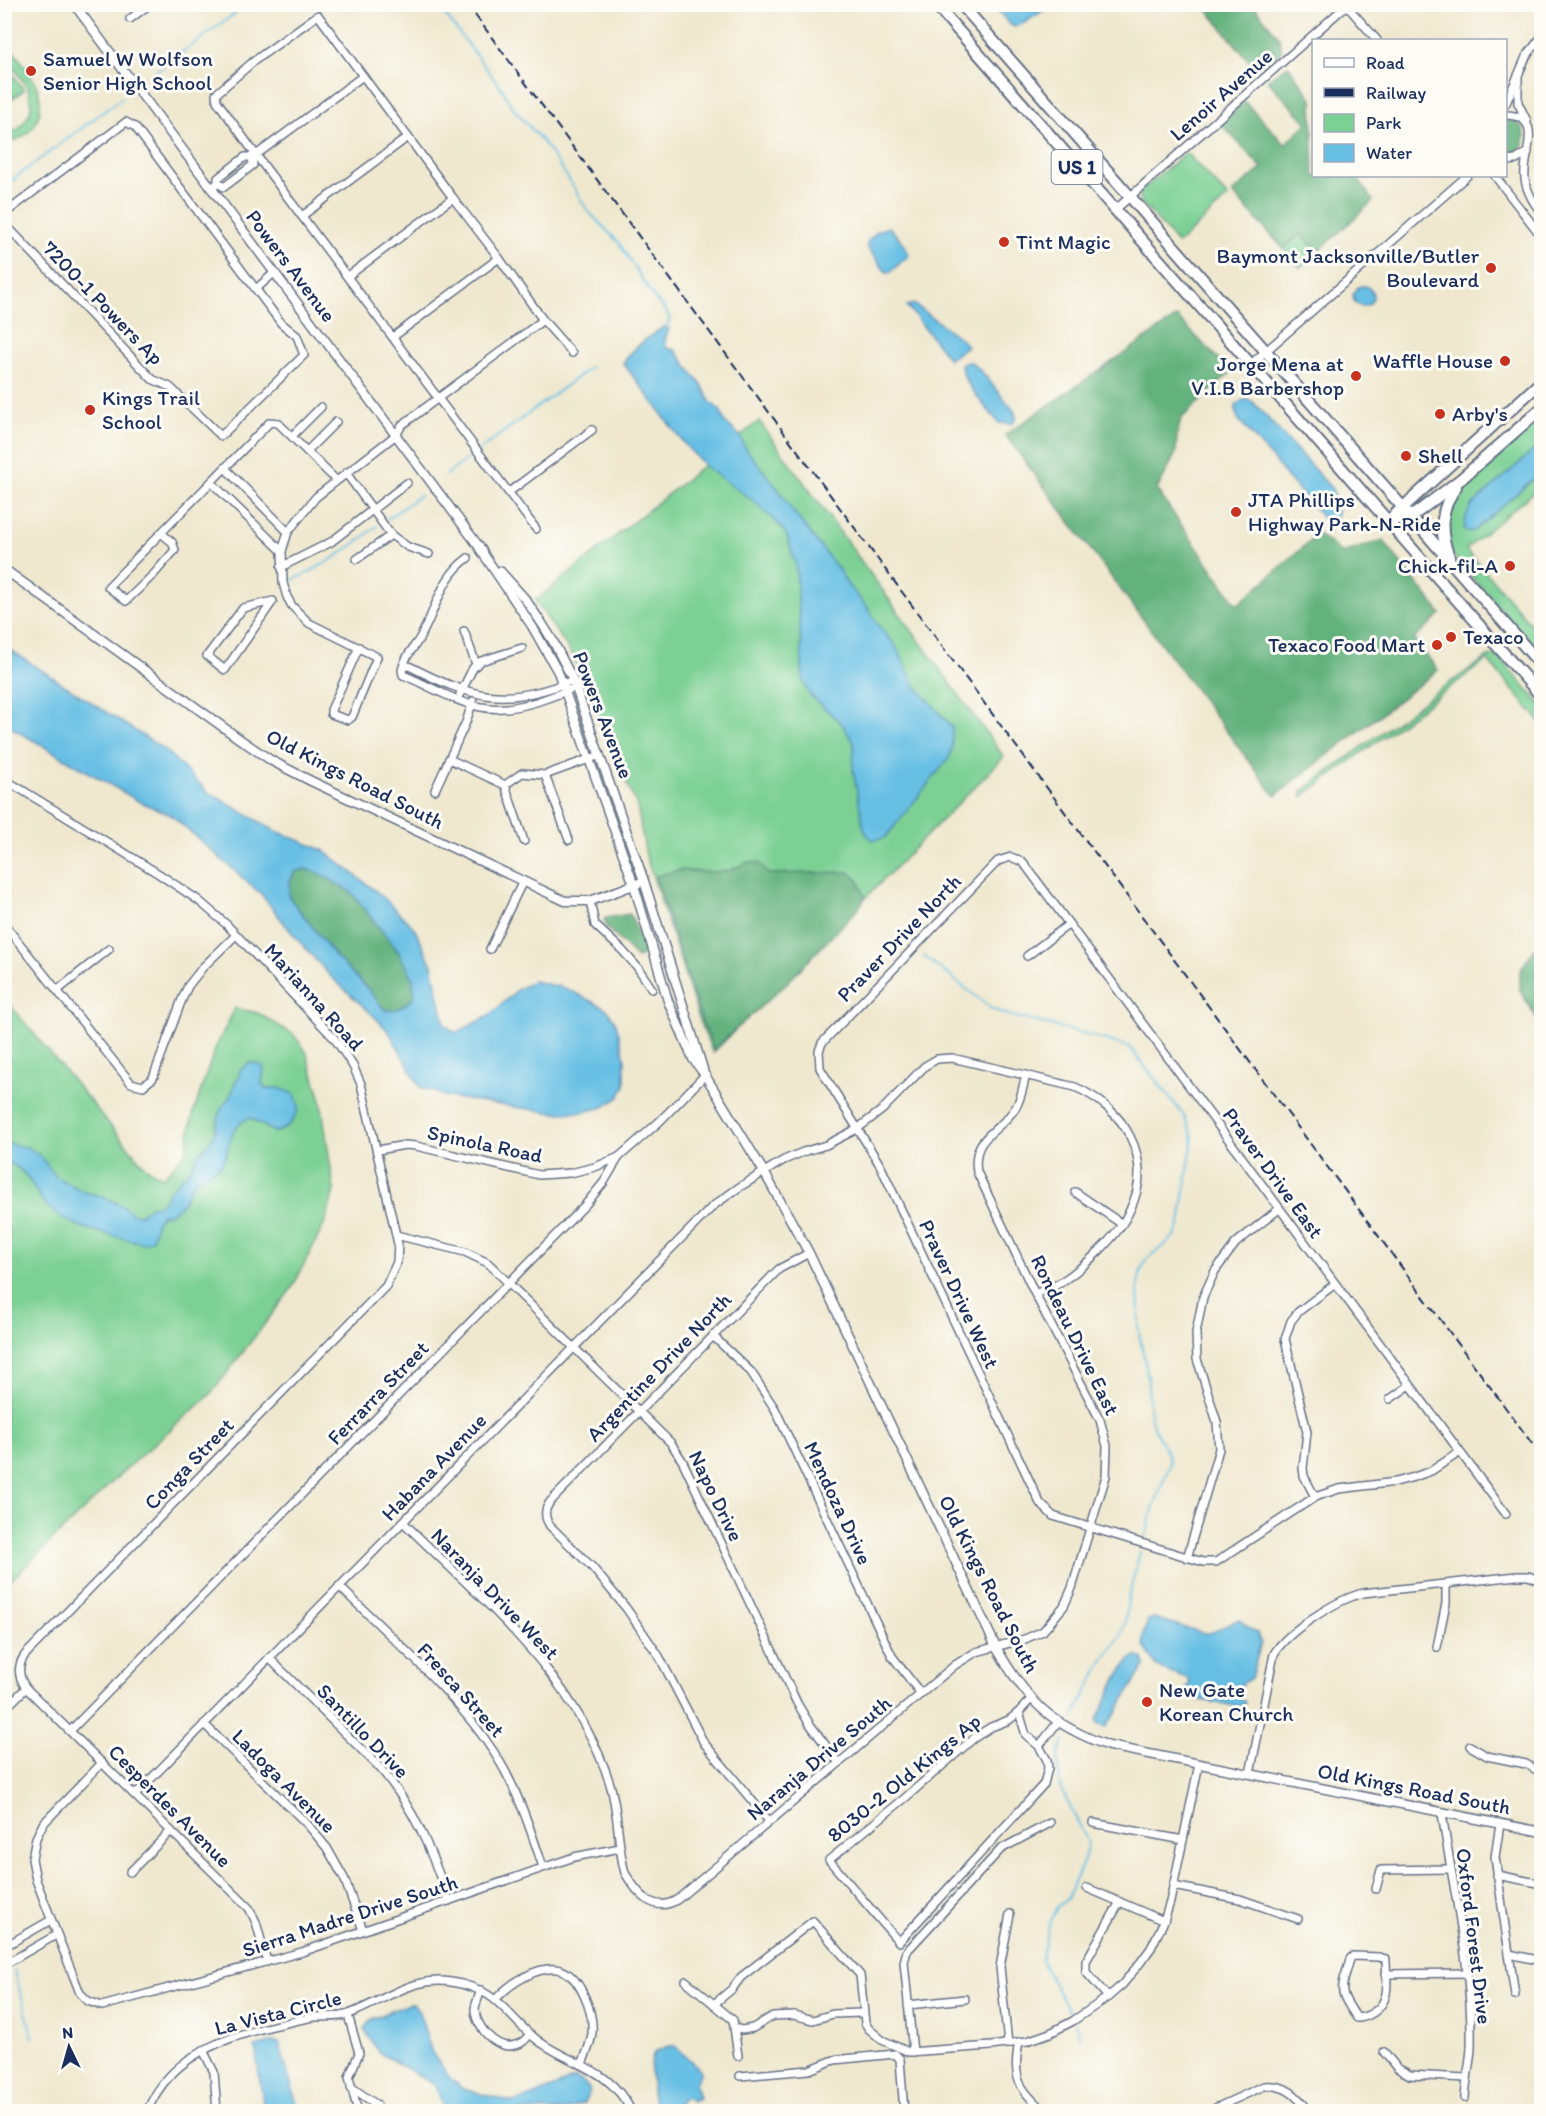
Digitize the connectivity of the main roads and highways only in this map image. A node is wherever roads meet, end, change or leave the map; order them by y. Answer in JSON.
{"nodes":[{"id":1,"x":935,"y":4,"type":"edge"},
{"id":2,"x":961,"y":4,"type":"edge"},
{"id":3,"x":1060,"y":118,"type":"junction"},
{"id":4,"x":1046,"y":131,"type":"junction"},
{"id":5,"x":1542,"y":381,"type":"edge"},
{"id":6,"x":1542,"y":408,"type":"edge"},
{"id":7,"x":1461,"y":479,"type":"junction"},
{"id":8,"x":1401,"y":507,"type":"junction"},
{"id":9,"x":1411,"y":517,"type":"junction"},
{"id":10,"x":1387,"y":522,"type":"junction"},
{"id":11,"x":1454,"y":568,"type":"junction"},
{"id":12,"x":1511,"y":631,"type":"junction"},
{"id":13,"x":1495,"y":644,"type":"junction"},
{"id":14,"x":1542,"y":666,"type":"edge"},
{"id":15,"x":1542,"y":697,"type":"edge"}],
"edges":[{"from":1,"to":4,"type":"main road","number":"US 1"},
{"from":2,"to":3,"type":"main road","number":"US 1"},
{"from":3,"to":4,"type":"main road"},
{"from":3,"to":8,"type":"main road","number":"US 1"},
{"from":4,"to":10,"type":"main road","number":"US 1"},
{"from":5,"to":8,"type":"main road"},
{"from":6,"to":7,"type":"main road"},
{"from":7,"to":9,"type":"main road"},
{"from":7,"to":11,"type":"main road"},
{"from":8,"to":9,"type":"main road","number":"US 1"},
{"from":8,"to":10,"type":"main road"},
{"from":9,"to":10,"type":"main road"},
{"from":9,"to":11,"type":"main road","number":"US 1"},
{"from":10,"to":13,"type":"main road","number":"US 1"},
{"from":11,"to":12,"type":"main road","number":"US 1"},
{"from":12,"to":13,"type":"main road"},
{"from":12,"to":14,"type":"main road","number":"US 1"},
{"from":13,"to":15,"type":"main road","number":"US 1"}]}
